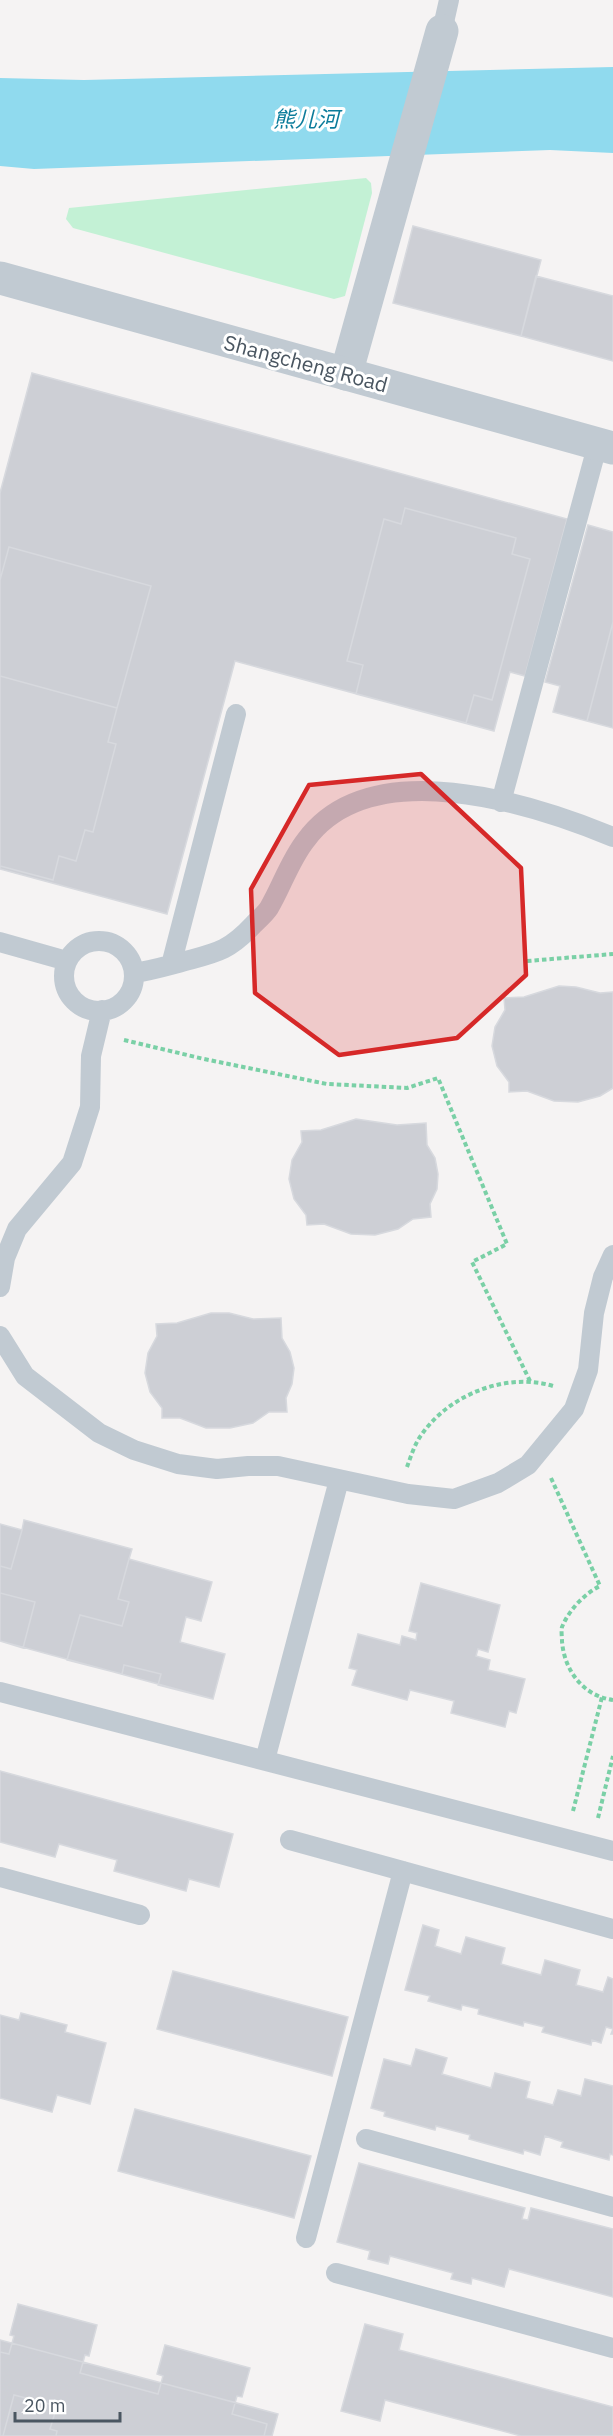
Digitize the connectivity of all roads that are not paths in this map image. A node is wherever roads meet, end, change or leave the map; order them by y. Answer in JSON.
{"nodes":[{"id":1,"x":445,"y":15,"type":"edge"},
{"id":2,"x":0,"y":278,"type":"edge"},
{"id":3,"x":346,"y":374,"type":"junction"},
{"id":4,"x":605,"y":446,"type":"edge"},
{"id":5,"x":237,"y":714,"type":"dead end"},
{"id":6,"x":501,"y":802,"type":"junction"},
{"id":7,"x":613,"y":837,"type":"edge"},
{"id":8,"x":0,"y":942,"type":"edge"},
{"id":9,"x":67,"y":962,"type":"junction"},
{"id":10,"x":171,"y":965,"type":"junction"},
{"id":11,"x":134,"y":973,"type":"junction"},
{"id":12,"x":102,"y":1010,"type":"junction"},
{"id":13,"x":613,"y":1255,"type":"edge"},
{"id":14,"x":0,"y":1287,"type":"edge"},
{"id":15,"x":0,"y":1336,"type":"edge"},
{"id":16,"x":339,"y":1480,"type":"junction"},
{"id":17,"x":0,"y":1692,"type":"edge"},
{"id":18,"x":265,"y":1760,"type":"junction"},
{"id":19,"x":290,"y":1840,"type":"dead end"},
{"id":20,"x":613,"y":1851,"type":"edge"},
{"id":21,"x":403,"y":1871,"type":"junction"},
{"id":22,"x":0,"y":1877,"type":"edge"},
{"id":23,"x":140,"y":1915,"type":"dead end"},
{"id":24,"x":613,"y":1929,"type":"edge"},
{"id":25,"x":366,"y":2139,"type":"dead end"},
{"id":26,"x":613,"y":2207,"type":"edge"},
{"id":27,"x":306,"y":2238,"type":"dead end"},
{"id":28,"x":336,"y":2273,"type":"dead end"},
{"id":29,"x":613,"y":2348,"type":"edge"}],
"edges":[{"from":1,"to":3,"type":"street"},
{"from":2,"to":3,"type":"street","name":"Shangcheng Road"},
{"from":3,"to":4,"type":"street","name":"Shangcheng Road"},
{"from":4,"to":6,"type":"lane"},
{"from":5,"to":10,"type":"lane"},
{"from":6,"to":7,"type":"lane"},
{"from":6,"to":10,"type":"lane"},
{"from":8,"to":9,"type":"lane"},
{"from":9,"to":11,"type":"lane"},
{"from":9,"to":12,"type":"lane"},
{"from":10,"to":11,"type":"lane"},
{"from":11,"to":12,"type":"lane"},
{"from":12,"to":14,"type":"lane"},
{"from":13,"to":16,"type":"lane"},
{"from":15,"to":16,"type":"lane"},
{"from":16,"to":18,"type":"lane"},
{"from":17,"to":18,"type":"lane"},
{"from":18,"to":20,"type":"lane"},
{"from":19,"to":21,"type":"lane"},
{"from":21,"to":24,"type":"lane"},
{"from":21,"to":27,"type":"lane"},
{"from":22,"to":23,"type":"lane"},
{"from":25,"to":26,"type":"lane"},
{"from":28,"to":29,"type":"lane"}]}
